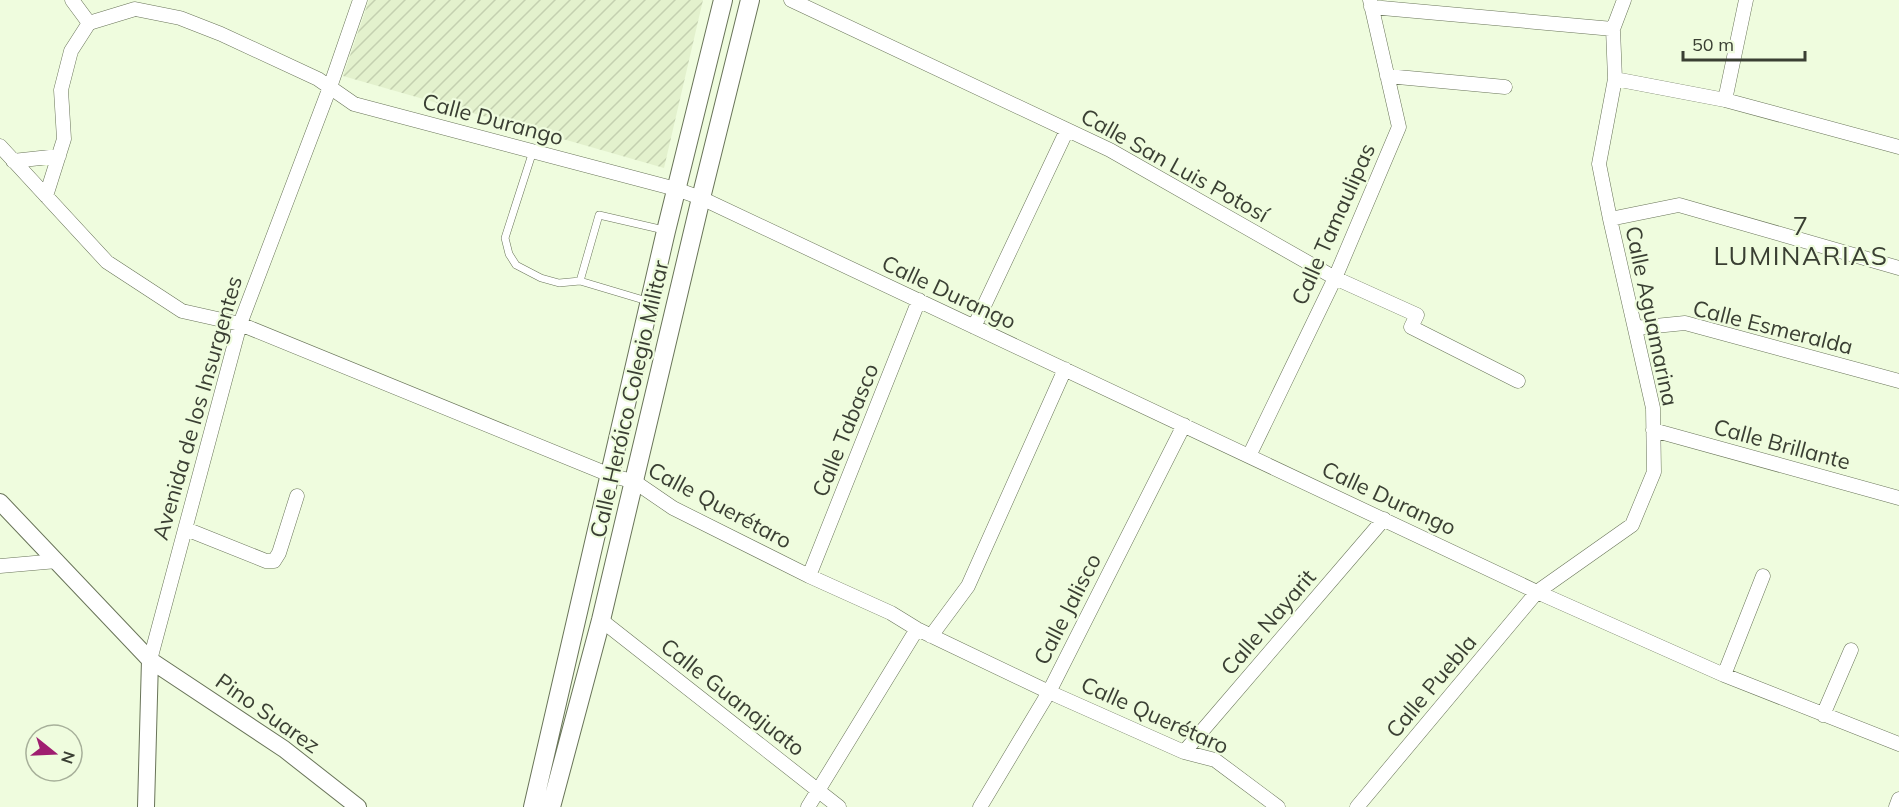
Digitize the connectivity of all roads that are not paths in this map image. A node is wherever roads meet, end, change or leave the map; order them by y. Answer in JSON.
{"nodes":[{"id":1,"x":72,"y":0,"type":"edge"},
{"id":2,"x":360,"y":0,"type":"edge"},
{"id":3,"x":723,"y":0,"type":"edge"},
{"id":4,"x":750,"y":0,"type":"edge"},
{"id":5,"x":791,"y":0,"type":"edge"},
{"id":6,"x":1624,"y":0,"type":"edge"},
{"id":7,"x":1746,"y":0,"type":"edge"},
{"id":8,"x":1371,"y":4,"type":"edge"},
{"id":9,"x":89,"y":23,"type":"junction"},
{"id":10,"x":1613,"y":29,"type":"junction"},
{"id":11,"x":1387,"y":76,"type":"junction"},
{"id":12,"x":1615,"y":79,"type":"junction"},
{"id":13,"x":330,"y":87,"type":"junction"},
{"id":14,"x":1504,"y":87,"type":"dead end"},
{"id":15,"x":1725,"y":100,"type":"junction"},
{"id":16,"x":1066,"y":130,"type":"junction"},
{"id":17,"x":0,"y":146,"type":"edge"},
{"id":18,"x":1899,"y":147,"type":"edge"},
{"id":19,"x":532,"y":151,"type":"junction"},
{"id":20,"x":59,"y":156,"type":"junction"},
{"id":21,"x":13,"y":161,"type":"junction"},
{"id":22,"x":676,"y":189,"type":"junction"},
{"id":23,"x":46,"y":196,"type":"junction"},
{"id":24,"x":701,"y":198,"type":"junction"},
{"id":25,"x":1610,"y":219,"type":"junction"},
{"id":26,"x":666,"y":231,"type":"junction"},
{"id":27,"x":1899,"y":268,"type":"edge"},
{"id":28,"x":1335,"y":278,"type":"junction"},
{"id":29,"x":580,"y":281,"type":"junction"},
{"id":30,"x":919,"y":300,"type":"junction"},
{"id":31,"x":650,"y":302,"type":"junction"},
{"id":32,"x":240,"y":324,"type":"junction"},
{"id":33,"x":974,"y":327,"type":"junction"},
{"id":34,"x":1635,"y":328,"type":"junction"},
{"id":35,"x":1065,"y":369,"type":"junction"},
{"id":36,"x":1518,"y":381,"type":"dead end"},
{"id":37,"x":1899,"y":381,"type":"edge"},
{"id":38,"x":1184,"y":425,"type":"junction"},
{"id":39,"x":1653,"y":430,"type":"junction"},
{"id":40,"x":1249,"y":456,"type":"junction"},
{"id":41,"x":610,"y":475,"type":"junction"},
{"id":42,"x":635,"y":482,"type":"junction"},
{"id":43,"x":297,"y":496,"type":"dead end"},
{"id":44,"x":1899,"y":498,"type":"edge"},
{"id":45,"x":0,"y":502,"type":"edge"},
{"id":46,"x":1384,"y":519,"type":"junction"},
{"id":47,"x":186,"y":528,"type":"junction"},
{"id":48,"x":57,"y":561,"type":"junction"},
{"id":49,"x":0,"y":566,"type":"edge"},
{"id":50,"x":809,"y":576,"type":"junction"},
{"id":51,"x":1763,"y":576,"type":"dead end"},
{"id":52,"x":1537,"y":592,"type":"junction"},
{"id":53,"x":601,"y":620,"type":"junction"},
{"id":54,"x":917,"y":629,"type":"junction"},
{"id":55,"x":931,"y":636,"type":"junction"},
{"id":56,"x":1851,"y":650,"type":"dead end"},
{"id":57,"x":150,"y":660,"type":"junction"},
{"id":58,"x":1724,"y":675,"type":"junction"},
{"id":59,"x":1049,"y":692,"type":"junction"},
{"id":60,"x":1823,"y":715,"type":"junction"},
{"id":61,"x":1899,"y":744,"type":"edge"},
{"id":62,"x":1184,"y":752,"type":"junction"},
{"id":63,"x":547,"y":785,"type":"junction"},
{"id":64,"x":818,"y":790,"type":"junction"},
{"id":65,"x":1899,"y":800,"type":"edge"},
{"id":66,"x":146,"y":807,"type":"edge"},
{"id":67,"x":358,"y":807,"type":"edge"},
{"id":68,"x":533,"y":807,"type":"edge"},
{"id":69,"x":551,"y":807,"type":"edge"},
{"id":70,"x":808,"y":807,"type":"edge"},
{"id":71,"x":839,"y":807,"type":"edge"},
{"id":72,"x":980,"y":807,"type":"edge"},
{"id":73,"x":1278,"y":807,"type":"edge"},
{"id":74,"x":1357,"y":807,"type":"edge"},
{"id":75,"x":1896,"y":807,"type":"edge"}],
"edges":[{"from":1,"to":9,"type":"street"},
{"from":2,"to":13,"type":"street","name":"Avenida de los Insurgentes"},
{"from":3,"to":22,"type":"main road","name":"Calle Heróico Colegio Militar"},
{"from":4,"to":24,"type":"main road","name":"Calle Heróico Colegio Militar"},
{"from":5,"to":16,"type":"street","name":"Calle San Luis Potosí"},
{"from":6,"to":10,"type":"street","name":"Calle Aguamarina"},
{"from":7,"to":15,"type":"street"},
{"from":8,"to":10,"type":"street"},
{"from":8,"to":11,"type":"street","name":"Calle Tamaulipas"},
{"from":9,"to":13,"type":"street","name":"Calle Durango"},
{"from":9,"to":20,"type":"street"},
{"from":10,"to":12,"type":"street","name":"Calle Aguamarina"},
{"from":11,"to":14,"type":"street"},
{"from":11,"to":28,"type":"street","name":"Calle Tamaulipas"},
{"from":12,"to":15,"type":"street"},
{"from":12,"to":25,"type":"street","name":"Calle Aguamarina"},
{"from":13,"to":19,"type":"street","name":"Calle Durango"},
{"from":13,"to":32,"type":"street","name":"Avenida de los Insurgentes"},
{"from":15,"to":18,"type":"street"},
{"from":16,"to":28,"type":"street","name":"Calle San Luis Potosí"},
{"from":16,"to":33,"type":"street"},
{"from":17,"to":21,"type":"street","name":"Calle Querétaro"},
{"from":19,"to":22,"type":"street","name":"Calle Durango"},
{"from":19,"to":29,"type":"lane"},
{"from":20,"to":21,"type":"street"},
{"from":20,"to":23,"type":"street"},
{"from":21,"to":23,"type":"street","name":"Calle Querétaro"},
{"from":22,"to":24,"type":"street","name":"Calle Durango"},
{"from":22,"to":26,"type":"main road","name":"Calle Heróico Colegio Militar"},
{"from":23,"to":32,"type":"street","name":"Calle Querétaro"},
{"from":24,"to":30,"type":"street","name":"Calle Durango"},
{"from":24,"to":42,"type":"main road","name":"Calle Heróico Colegio Militar"},
{"from":25,"to":27,"type":"street"},
{"from":25,"to":34,"type":"street","name":"Calle Aguamarina"},
{"from":26,"to":29,"type":"lane"},
{"from":26,"to":31,"type":"main road","name":"Calle Heróico Colegio Militar"},
{"from":28,"to":36,"type":"street","name":"Calle San Luis Potosí"},
{"from":28,"to":40,"type":"street","name":"Calle Tamaulipas"},
{"from":29,"to":31,"type":"lane"},
{"from":30,"to":33,"type":"street","name":"Calle Durango"},
{"from":30,"to":50,"type":"street","name":"Calle Tabasco"},
{"from":31,"to":41,"type":"main road","name":"Calle Heróico Colegio Militar"},
{"from":32,"to":41,"type":"street","name":"Calle Querétaro"},
{"from":32,"to":47,"type":"street","name":"Avenida de los Insurgentes"},
{"from":33,"to":35,"type":"street","name":"Calle Durango"},
{"from":34,"to":37,"type":"street","name":"Calle Esmeralda"},
{"from":34,"to":39,"type":"street","name":"Calle Aguamarina"},
{"from":35,"to":38,"type":"street","name":"Calle Durango"},
{"from":35,"to":55,"type":"street"},
{"from":38,"to":40,"type":"street","name":"Calle Durango"},
{"from":38,"to":59,"type":"street","name":"Calle Jalisco"},
{"from":39,"to":44,"type":"street","name":"Calle Brillante"},
{"from":39,"to":52,"type":"street","name":"Calle Aguamarina"},
{"from":40,"to":46,"type":"street","name":"Calle Durango"},
{"from":41,"to":42,"type":"street","name":"Calle Querétaro"},
{"from":41,"to":63,"type":"main road","name":"Calle Heróico Colegio Militar"},
{"from":42,"to":50,"type":"street","name":"Calle Querétaro"},
{"from":42,"to":53,"type":"main road","name":"Calle Heróico Colegio Militar"},
{"from":43,"to":47,"type":"street"},
{"from":45,"to":48,"type":"street","name":"Pino Suarez"},
{"from":46,"to":52,"type":"street","name":"Calle Durango"},
{"from":46,"to":62,"type":"street","name":"Calle Nayarit"},
{"from":47,"to":57,"type":"street","name":"Avenida de los Insurgentes"},
{"from":48,"to":49,"type":"street"},
{"from":48,"to":57,"type":"street","name":"Pino Suarez"},
{"from":50,"to":54,"type":"street","name":"Calle Querétaro"},
{"from":51,"to":58,"type":"street"},
{"from":52,"to":58,"type":"street","name":"Calle Durango"},
{"from":52,"to":74,"type":"street","name":"Calle Puebla"},
{"from":53,"to":63,"type":"main road","name":"Calle Heróico Colegio Militar"},
{"from":53,"to":64,"type":"street","name":"Calle Guanajuato"},
{"from":54,"to":55,"type":"street","name":"Calle Querétaro"},
{"from":54,"to":64,"type":"street"},
{"from":55,"to":59,"type":"street","name":"Calle Querétaro"},
{"from":56,"to":60,"type":"street"},
{"from":57,"to":66,"type":"street","name":"Avenida de los Insurgentes"},
{"from":57,"to":67,"type":"street","name":"Pino Suarez"},
{"from":58,"to":60,"type":"street","name":"Calle Durango"},
{"from":59,"to":62,"type":"street","name":"Calle Querétaro"},
{"from":59,"to":72,"type":"street","name":"Calle Jalisco"},
{"from":60,"to":61,"type":"street","name":"Calle Durango"},
{"from":62,"to":73,"type":"street","name":"Calle Querétaro"},
{"from":63,"to":68,"type":"main road","name":"Calle Heróico Colegio Militar"},
{"from":63,"to":69,"type":"main road","name":"Calle Heróico Colegio Militar"},
{"from":64,"to":70,"type":"street"},
{"from":64,"to":71,"type":"street","name":"Calle Guanajuato"},
{"from":65,"to":75,"type":"street"}]}
